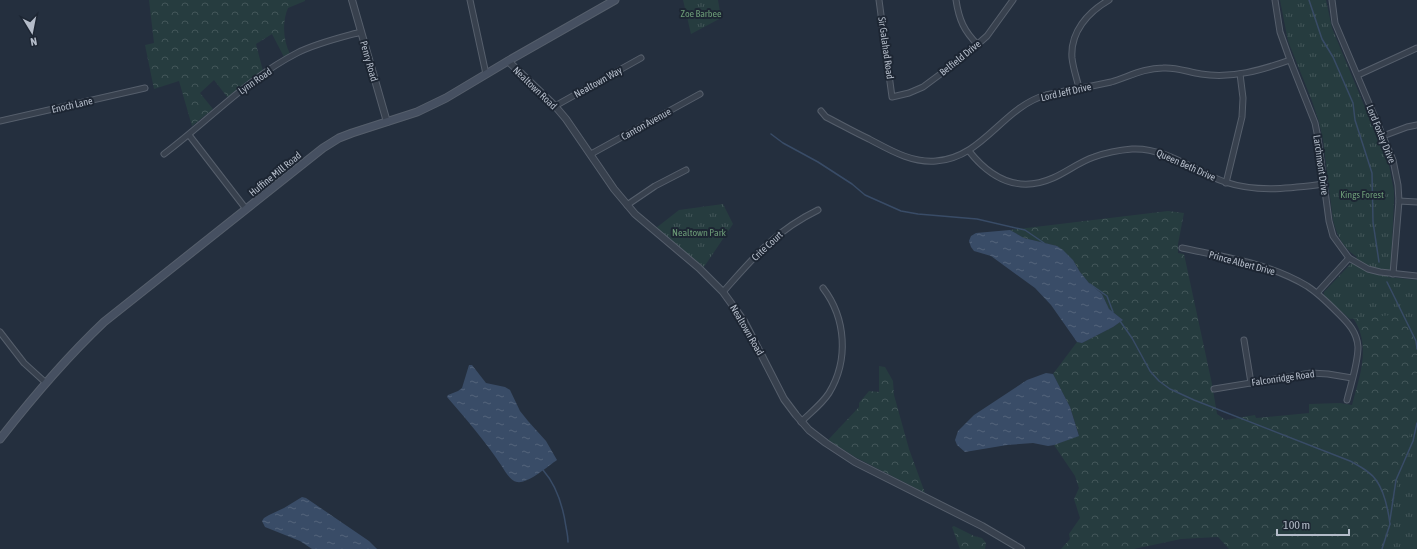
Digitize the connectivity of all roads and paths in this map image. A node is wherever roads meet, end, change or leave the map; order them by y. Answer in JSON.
{"nodes":[{"id":1,"x":352,"y":0,"type":"edge"},
{"id":2,"x":470,"y":0,"type":"edge"},
{"id":3,"x":615,"y":0,"type":"edge"},
{"id":4,"x":879,"y":0,"type":"edge"},
{"id":5,"x":956,"y":0,"type":"edge"},
{"id":6,"x":1013,"y":0,"type":"edge"},
{"id":7,"x":1109,"y":0,"type":"edge"},
{"id":8,"x":1275,"y":0,"type":"edge"},
{"id":9,"x":1332,"y":0,"type":"edge"},
{"id":10,"x":360,"y":32,"type":"junction"},
{"id":11,"x":978,"y":45,"type":"junction"},
{"id":12,"x":1417,"y":48,"type":"edge"},
{"id":13,"x":641,"y":58,"type":"dead end"},
{"id":14,"x":1290,"y":60,"type":"junction"},
{"id":15,"x":508,"y":61,"type":"junction"},
{"id":16,"x":486,"y":74,"type":"junction"},
{"id":17,"x":1240,"y":74,"type":"junction"},
{"id":18,"x":1358,"y":75,"type":"junction"},
{"id":19,"x":145,"y":88,"type":"dead end"},
{"id":20,"x":1079,"y":88,"type":"junction"},
{"id":21,"x":700,"y":94,"type":"dead end"},
{"id":22,"x":892,"y":97,"type":"joint"},
{"id":23,"x":555,"y":106,"type":"junction"},
{"id":24,"x":821,"y":111,"type":"dead end"},
{"id":25,"x":0,"y":121,"type":"edge"},
{"id":26,"x":387,"y":122,"type":"junction"},
{"id":27,"x":1417,"y":125,"type":"edge"},
{"id":28,"x":189,"y":135,"type":"junction"},
{"id":29,"x":1383,"y":136,"type":"junction"},
{"id":30,"x":969,"y":151,"type":"junction"},
{"id":31,"x":164,"y":154,"type":"dead end"},
{"id":32,"x":591,"y":154,"type":"junction"},
{"id":33,"x":686,"y":170,"type":"dead end"},
{"id":34,"x":1226,"y":183,"type":"junction"},
{"id":35,"x":1324,"y":184,"type":"junction"},
{"id":36,"x":1399,"y":200,"type":"junction"},
{"id":37,"x":1417,"y":202,"type":"edge"},
{"id":38,"x":628,"y":205,"type":"junction"},
{"id":39,"x":246,"y":209,"type":"junction"},
{"id":40,"x":818,"y":210,"type":"dead end"},
{"id":41,"x":1182,"y":248,"type":"dead end"},
{"id":42,"x":1349,"y":258,"type":"junction"},
{"id":43,"x":1393,"y":274,"type":"junction"},
{"id":44,"x":1417,"y":276,"type":"edge"},
{"id":45,"x":823,"y":288,"type":"dead end"},
{"id":46,"x":723,"y":292,"type":"junction"},
{"id":47,"x":1317,"y":293,"type":"junction"},
{"id":48,"x":0,"y":332,"type":"edge"},
{"id":49,"x":1244,"y":340,"type":"dead end"},
{"id":50,"x":1352,"y":378,"type":"junction"},
{"id":51,"x":46,"y":383,"type":"junction"},
{"id":52,"x":1251,"y":383,"type":"junction"},
{"id":53,"x":1214,"y":389,"type":"dead end"},
{"id":54,"x":1347,"y":400,"type":"dead end"},
{"id":55,"x":801,"y":422,"type":"junction"},
{"id":56,"x":0,"y":439,"type":"edge"},
{"id":57,"x":1021,"y":549,"type":"edge"}],
"edges":[{"from":1,"to":10,"type":"street","name":"Penry Road"},
{"from":2,"to":16,"type":"street"},
{"from":3,"to":15,"type":"main road","name":"Huffine Mill Road"},
{"from":4,"to":22,"type":"street","name":"Sir Galahad Road"},
{"from":5,"to":11,"type":"street"},
{"from":6,"to":11,"type":"street","name":"Belfield Drive"},
{"from":7,"to":20,"type":"street"},
{"from":8,"to":14,"type":"street","name":"Larchmont Drive"},
{"from":9,"to":18,"type":"street","name":"Lord Foxley Drive"},
{"from":10,"to":26,"type":"street","name":"Penry Road"},
{"from":10,"to":28,"type":"street","name":"Lynn Road"},
{"from":11,"to":22,"type":"street","name":"Belfield Drive"},
{"from":12,"to":18,"type":"street"},
{"from":13,"to":23,"type":"street","name":"Nealtown Way"},
{"from":14,"to":17,"type":"street","name":"Lord Jeff Drive"},
{"from":14,"to":35,"type":"street","name":"Larchmont Drive"},
{"from":15,"to":16,"type":"main road","name":"Huffine Mill Road"},
{"from":15,"to":23,"type":"street","name":"Nealtown Road"},
{"from":16,"to":26,"type":"main road","name":"Huffine Mill Road"},
{"from":17,"to":20,"type":"street","name":"Lord Jeff Drive"},
{"from":17,"to":34,"type":"street"},
{"from":18,"to":29,"type":"street","name":"Lord Foxley Drive"},
{"from":19,"to":25,"type":"street","name":"Enoch Lane"},
{"from":20,"to":30,"type":"street","name":"Lord Jeff Drive"},
{"from":21,"to":32,"type":"street","name":"Canton Avenue"},
{"from":23,"to":32,"type":"street","name":"Nealtown Road"},
{"from":24,"to":30,"type":"street","name":"Lord Jeff Drive"},
{"from":26,"to":39,"type":"main road","name":"Huffine Mill Road"},
{"from":27,"to":29,"type":"street"},
{"from":28,"to":31,"type":"street","name":"Lynn Road"},
{"from":28,"to":39,"type":"street"},
{"from":29,"to":36,"type":"street","name":"Lord Foxley Drive"},
{"from":30,"to":34,"type":"street","name":"Queen Beth Drive"},
{"from":32,"to":38,"type":"street","name":"Nealtown Road"},
{"from":33,"to":38,"type":"street"},
{"from":34,"to":35,"type":"street","name":"Queen Beth Drive"},
{"from":35,"to":42,"type":"street","name":"Larchmont Drive"},
{"from":36,"to":37,"type":"street"},
{"from":36,"to":43,"type":"street","name":"Lord Foxley Drive"},
{"from":38,"to":46,"type":"street","name":"Nealtown Road"},
{"from":39,"to":51,"type":"main road","name":"Huffine Mill Road"},
{"from":40,"to":46,"type":"street","name":"Crite Court"},
{"from":41,"to":47,"type":"street","name":"Prince Albert Drive"},
{"from":42,"to":43,"type":"street","name":"Larchmont Drive"},
{"from":42,"to":47,"type":"street"},
{"from":43,"to":44,"type":"street","name":"Larchmont Drive"},
{"from":45,"to":55,"type":"street"},
{"from":46,"to":55,"type":"street","name":"Nealtown Road"},
{"from":47,"to":50,"type":"street","name":"Prince Albert Drive"},
{"from":48,"to":51,"type":"street"},
{"from":49,"to":52,"type":"street"},
{"from":50,"to":52,"type":"street","name":"Falconridge Road"},
{"from":50,"to":54,"type":"street","name":"Prince Albert Drive"},
{"from":51,"to":56,"type":"main road","name":"Huffine Mill Road"},
{"from":52,"to":53,"type":"street","name":"Falconridge Road"},
{"from":55,"to":57,"type":"street","name":"Nealtown Road"}]}
